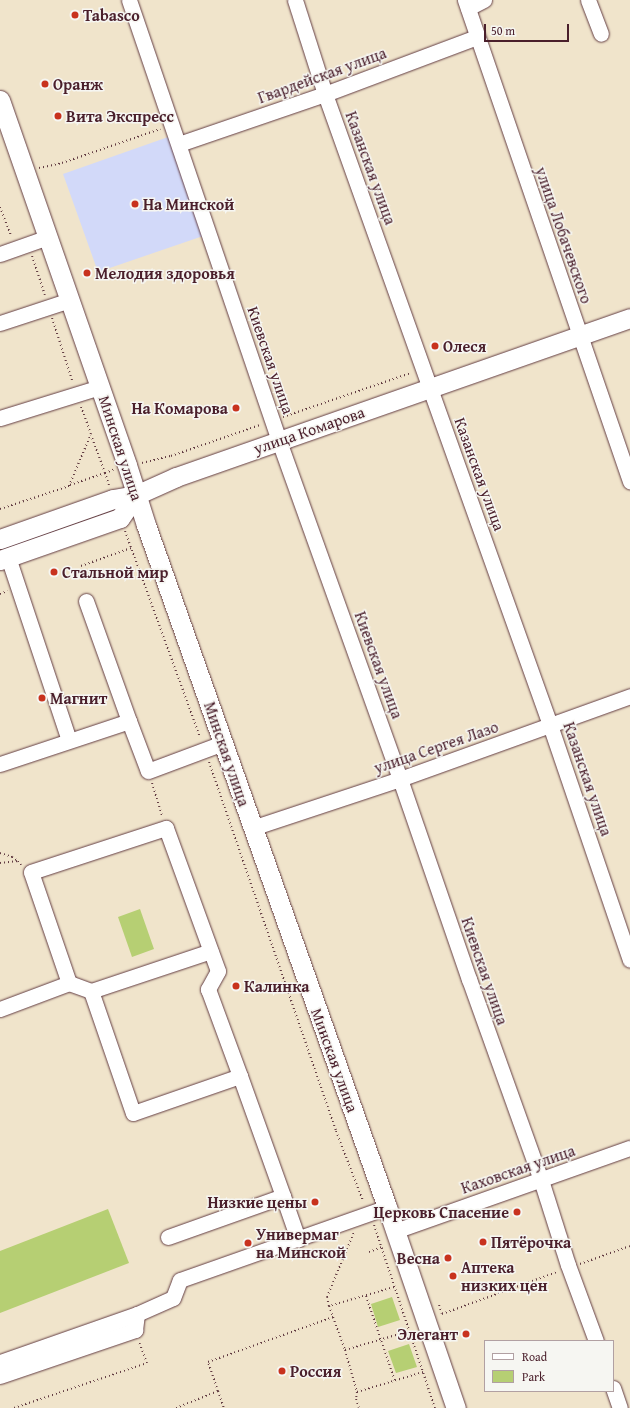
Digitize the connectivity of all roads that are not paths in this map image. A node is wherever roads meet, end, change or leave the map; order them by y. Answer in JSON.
{"nodes":[{"id":1,"x":129,"y":0,"type":"edge"},
{"id":2,"x":295,"y":0,"type":"edge"},
{"id":3,"x":484,"y":0,"type":"edge"},
{"id":4,"x":588,"y":0,"type":"edge"},
{"id":5,"x":466,"y":4,"type":"edge"},
{"id":6,"x":601,"y":34,"type":"dead end"},
{"id":7,"x":477,"y":37,"type":"junction"},
{"id":8,"x":325,"y":94,"type":"junction"},
{"id":9,"x":0,"y":100,"type":"edge"},
{"id":10,"x":5,"y":128,"type":"edge"},
{"id":11,"x":179,"y":144,"type":"junction"},
{"id":12,"x":48,"y":237,"type":"junction"},
{"id":13,"x":0,"y":254,"type":"edge"},
{"id":14,"x":70,"y":300,"type":"junction"},
{"id":15,"x":630,"y":318,"type":"edge"},
{"id":16,"x":0,"y":323,"type":"edge"},
{"id":17,"x":580,"y":336,"type":"junction"},
{"id":18,"x":100,"y":387,"type":"junction"},
{"id":19,"x":431,"y":388,"type":"junction"},
{"id":20,"x":0,"y":418,"type":"edge"},
{"id":21,"x":279,"y":440,"type":"junction"},
{"id":22,"x":630,"y":481,"type":"edge"},
{"id":23,"x":136,"y":495,"type":"junction"},
{"id":24,"x":0,"y":539,"type":"edge"},
{"id":25,"x":4,"y":559,"type":"edge"},
{"id":26,"x":86,"y":601,"type":"dead end"},
{"id":27,"x":630,"y":696,"type":"edge"},
{"id":28,"x":129,"y":721,"type":"junction"},
{"id":29,"x":550,"y":725,"type":"junction"},
{"id":30,"x":69,"y":740,"type":"junction"},
{"id":31,"x":223,"y":743,"type":"junction"},
{"id":32,"x":0,"y":764,"type":"edge"},
{"id":33,"x":400,"y":779,"type":"junction"},
{"id":34,"x":252,"y":828,"type":"junction"},
{"id":35,"x":211,"y":951,"type":"junction"},
{"id":36,"x":630,"y":960,"type":"edge"},
{"id":37,"x":69,"y":983,"type":"junction"},
{"id":38,"x":91,"y":991,"type":"junction"},
{"id":39,"x":0,"y":1009,"type":"edge"},
{"id":40,"x":240,"y":1076,"type":"junction"},
{"id":41,"x":630,"y":1148,"type":"edge"},
{"id":42,"x":541,"y":1180,"type":"junction"},
{"id":43,"x":283,"y":1196,"type":"junction"},
{"id":44,"x":373,"y":1212,"type":"junction"},
{"id":45,"x":396,"y":1231,"type":"junction"},
{"id":46,"x":168,"y":1237,"type":"dead end"},
{"id":47,"x":298,"y":1239,"type":"junction"},
{"id":48,"x":137,"y":1314,"type":"junction"},
{"id":49,"x":596,"y":1340,"type":"edge"},
{"id":50,"x":0,"y":1362,"type":"edge"},
{"id":51,"x":0,"y":1376,"type":"edge"},
{"id":52,"x":614,"y":1391,"type":"edge"},
{"id":53,"x":456,"y":1408,"type":"edge"},
{"id":54,"x":620,"y":1408,"type":"edge"}],
"edges":[{"from":1,"to":11,"type":"street","name":"Киевская улица"},
{"from":2,"to":8,"type":"street","name":"Казанская улица"},
{"from":3,"to":5,"type":"street"},
{"from":4,"to":6,"type":"street"},
{"from":5,"to":7,"type":"street","name":"улица Лобачевского"},
{"from":7,"to":8,"type":"street","name":"Гвардейская улица"},
{"from":7,"to":17,"type":"street","name":"улица Лобачевского"},
{"from":8,"to":11,"type":"street","name":"Гвардейская улица"},
{"from":8,"to":19,"type":"street","name":"Казанская улица"},
{"from":9,"to":10,"type":"main road","name":"Минская улица"},
{"from":10,"to":12,"type":"main road","name":"Минская улица"},
{"from":11,"to":21,"type":"street","name":"Киевская улица"},
{"from":12,"to":13,"type":"street"},
{"from":12,"to":14,"type":"main road","name":"Минская улица"},
{"from":14,"to":16,"type":"street"},
{"from":14,"to":18,"type":"main road","name":"Минская улица"},
{"from":15,"to":17,"type":"main road","name":"улица Комарова"},
{"from":17,"to":19,"type":"main road","name":"улица Комарова"},
{"from":17,"to":22,"type":"street","name":"улица Лобачевского"},
{"from":18,"to":20,"type":"street"},
{"from":18,"to":23,"type":"main road","name":"Минская улица"},
{"from":19,"to":21,"type":"main road","name":"улица Комарова"},
{"from":19,"to":29,"type":"street","name":"Казанская улица"},
{"from":21,"to":23,"type":"main road","name":"улица Комарова"},
{"from":21,"to":33,"type":"street","name":"Киевская улица"},
{"from":23,"to":24,"type":"main road","name":"улица Комарова"},
{"from":23,"to":25,"type":"main road"},
{"from":23,"to":31,"type":"main road","name":"Минская улица"},
{"from":25,"to":30,"type":"street"},
{"from":26,"to":28,"type":"street"},
{"from":27,"to":29,"type":"street","name":"улица Сергея Лазо"},
{"from":28,"to":30,"type":"street"},
{"from":28,"to":31,"type":"street"},
{"from":29,"to":33,"type":"street","name":"улица Сергея Лазо"},
{"from":29,"to":36,"type":"street","name":"Казанская улица"},
{"from":30,"to":32,"type":"street"},
{"from":31,"to":34,"type":"main road","name":"Минская улица"},
{"from":33,"to":34,"type":"street","name":"улица Сергея Лазо"},
{"from":33,"to":42,"type":"street","name":"Киевская улица"},
{"from":34,"to":44,"type":"main road","name":"Минская улица"},
{"from":35,"to":37,"type":"street"},
{"from":35,"to":38,"type":"street"},
{"from":35,"to":40,"type":"street"},
{"from":37,"to":38,"type":"street"},
{"from":37,"to":39,"type":"street"},
{"from":38,"to":40,"type":"street"},
{"from":40,"to":43,"type":"street"},
{"from":41,"to":42,"type":"street","name":"Каховская улица"},
{"from":42,"to":45,"type":"street","name":"Каховская улица"},
{"from":42,"to":49,"type":"street","name":"Киевская улица"},
{"from":43,"to":46,"type":"street"},
{"from":43,"to":47,"type":"street"},
{"from":44,"to":45,"type":"main road","name":"Минская улица"},
{"from":44,"to":47,"type":"street"},
{"from":45,"to":53,"type":"main road","name":"Минская улица"},
{"from":47,"to":48,"type":"street"},
{"from":48,"to":50,"type":"street"},
{"from":48,"to":51,"type":"street"},
{"from":52,"to":54,"type":"street"}]}
